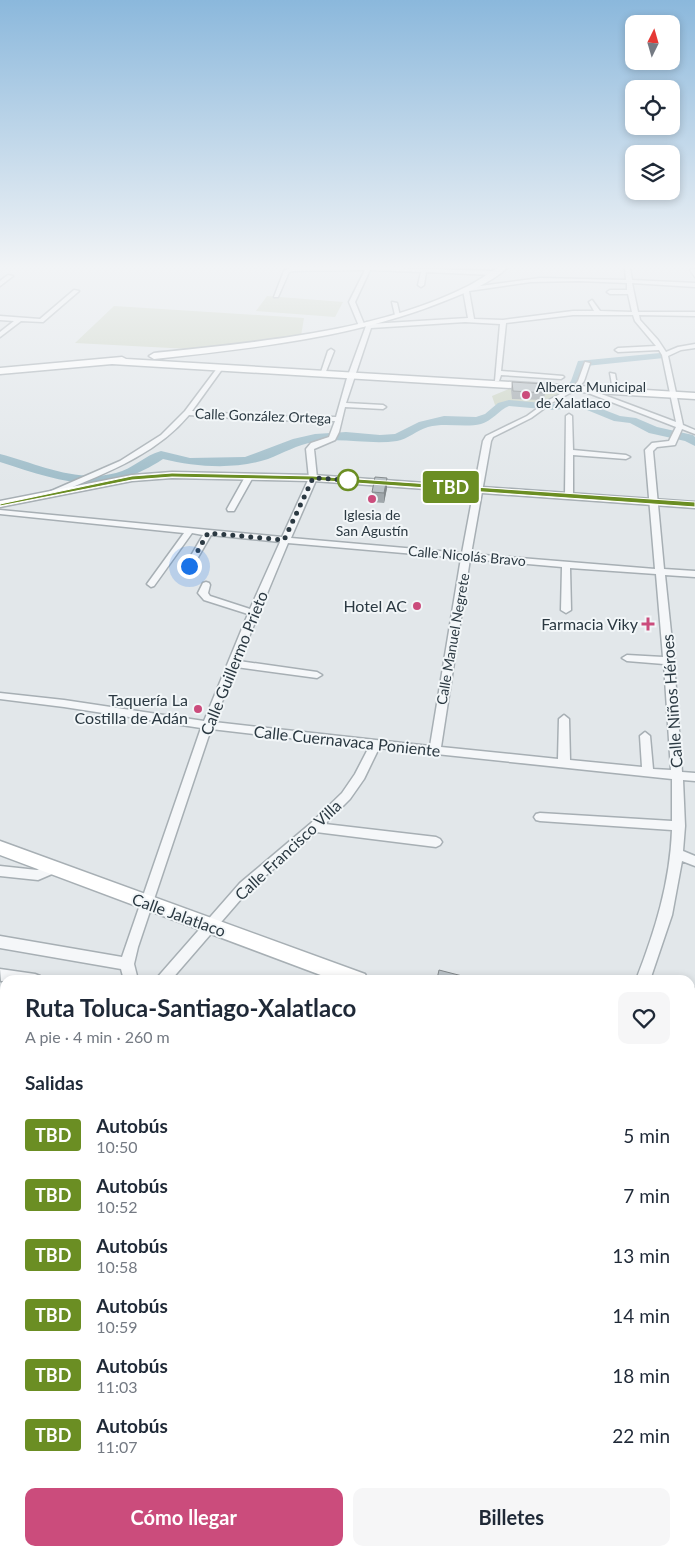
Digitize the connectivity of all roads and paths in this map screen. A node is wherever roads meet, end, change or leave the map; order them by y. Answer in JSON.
{"nodes":[{"id":1,"x":285,"y":341,"type":"edge"},
{"id":2,"x":361,"y":341,"type":"edge"},
{"id":3,"x":501,"y":341,"type":"edge"},
{"id":4,"x":656,"y":341,"type":"edge"},
{"id":5,"x":695,"y":346,"type":"edge"},
{"id":6,"x":660,"y":348,"type":"junction"},
{"id":7,"x":618,"y":350,"type":"dead end"},
{"id":8,"x":331,"y":351,"type":"dead end"},
{"id":9,"x":664,"y":355,"type":"junction"},
{"id":10,"x":113,"y":361,"type":"junction"},
{"id":11,"x":587,"y":363,"type":"dead end"},
{"id":12,"x":220,"y":368,"type":"junction"},
{"id":13,"x":0,"y":371,"type":"edge"},
{"id":14,"x":498,"y":373,"type":"junction"},
{"id":15,"x":322,"y":374,"type":"junction"},
{"id":16,"x":612,"y":374,"type":"dead end"},
{"id":17,"x":350,"y":376,"type":"junction"},
{"id":18,"x":561,"y":377,"type":"dead end"},
{"id":19,"x":496,"y":384,"type":"junction"},
{"id":20,"x":577,"y":388,"type":"junction"},
{"id":21,"x":616,"y":390,"type":"junction"},
{"id":22,"x":673,"y":395,"type":"junction"},
{"id":23,"x":695,"y":396,"type":"edge"},
{"id":24,"x":342,"y":405,"type":"junction"},
{"id":25,"x":383,"y":406,"type":"dead end"},
{"id":26,"x":187,"y":413,"type":"junction"},
{"id":27,"x":569,"y":416,"type":"dead end"},
{"id":28,"x":339,"y":419,"type":"junction"},
{"id":29,"x":678,"y":432,"type":"junction"},
{"id":30,"x":695,"y":432,"type":"edge"},
{"id":31,"x":569,"y":452,"type":"junction"},
{"id":32,"x":626,"y":457,"type":"dead end"},
{"id":33,"x":249,"y":477,"type":"junction"},
{"id":34,"x":313,"y":478,"type":"junction"},
{"id":35,"x":479,"y":489,"type":"junction"},
{"id":36,"x":46,"y":495,"type":"junction"},
{"id":37,"x":570,"y":495,"type":"junction"},
{"id":38,"x":15,"y":501,"type":"joint"},
{"id":39,"x":653,"y":502,"type":"junction"},
{"id":40,"x":0,"y":503,"type":"edge"},
{"id":41,"x":695,"y":505,"type":"edge"},
{"id":42,"x":231,"y":510,"type":"dead end"},
{"id":43,"x":0,"y":512,"type":"edge"},
{"id":44,"x":189,"y":531,"type":"junction"},
{"id":45,"x":208,"y":533,"type":"junction"},
{"id":46,"x":284,"y":540,"type":"junction"},
{"id":47,"x":467,"y":556,"type":"junction"},
{"id":48,"x":566,"y":565,"type":"junction"},
{"id":49,"x":189,"y":566,"type":"dead end"},
{"id":50,"x":661,"y":572,"type":"junction"},
{"id":51,"x":695,"y":574,"type":"edge"},
{"id":52,"x":151,"y":584,"type":"dead end"},
{"id":53,"x":206,"y":584,"type":"dead end"},
{"id":54,"x":566,"y":610,"type":"dead end"},
{"id":55,"x":253,"y":613,"type":"junction"},
{"id":56,"x":627,"y":658,"type":"dead end"},
{"id":57,"x":669,"y":662,"type":"junction"},
{"id":58,"x":233,"y":663,"type":"junction"},
{"id":59,"x":317,"y":675,"type":"dead end"},
{"id":60,"x":0,"y":696,"type":"edge"},
{"id":61,"x":564,"y":719,"type":"dead end"},
{"id":62,"x":207,"y":726,"type":"junction"},
{"id":63,"x":645,"y":736,"type":"dead end"},
{"id":64,"x":376,"y":744,"type":"junction"},
{"id":65,"x":434,"y":750,"type":"junction"},
{"id":66,"x":564,"y":764,"type":"junction"},
{"id":67,"x":648,"y":772,"type":"junction"},
{"id":68,"x":677,"y":775,"type":"junction"},
{"id":69,"x":695,"y":777,"type":"edge"},
{"id":70,"x":540,"y":816,"type":"dead end"},
{"id":71,"x":678,"y":826,"type":"junction"},
{"id":72,"x":314,"y":827,"type":"junction"},
{"id":73,"x":436,"y":842,"type":"dead end"},
{"id":74,"x":0,"y":848,"type":"edge"},
{"id":75,"x":676,"y":853,"type":"junction"},
{"id":76,"x":695,"y":860,"type":"edge"},
{"id":77,"x":55,"y":868,"type":"junction"},
{"id":78,"x":0,"y":871,"type":"edge"},
{"id":79,"x":145,"y":902,"type":"junction"},
{"id":80,"x":210,"y":927,"type":"junction"},
{"id":81,"x":0,"y":942,"type":"edge"},
{"id":82,"x":127,"y":964,"type":"junction"},
{"id":83,"x":130,"y":975,"type":"edge"},
{"id":84,"x":167,"y":975,"type":"edge"},
{"id":85,"x":344,"y":975,"type":"edge"},
{"id":86,"x":645,"y":975,"type":"edge"}],
"edges":[{"from":1,"to":10,"type":"main road"},
{"from":2,"to":17,"type":"street"},
{"from":3,"to":14,"type":"street"},
{"from":4,"to":6,"type":"street"},
{"from":5,"to":9,"type":"street"},
{"from":6,"to":7,"type":"street"},
{"from":6,"to":9,"type":"street"},
{"from":8,"to":15,"type":"street"},
{"from":9,"to":22,"type":"street"},
{"from":10,"to":12,"type":"main road"},
{"from":10,"to":13,"type":"main road"},
{"from":11,"to":20,"type":"street"},
{"from":12,"to":15,"type":"main road"},
{"from":12,"to":26,"type":"street"},
{"from":14,"to":18,"type":"street"},
{"from":14,"to":19,"type":"street"},
{"from":15,"to":17,"type":"main road"},
{"from":16,"to":21,"type":"street"},
{"from":17,"to":19,"type":"main road"},
{"from":17,"to":24,"type":"street"},
{"from":19,"to":20,"type":"main road"},
{"from":20,"to":21,"type":"main road"},
{"from":20,"to":29,"type":"street"},
{"from":20,"to":35,"type":"street","name":"Calle Manuel Negrete"},
{"from":21,"to":22,"type":"main road"},
{"from":22,"to":23,"type":"main road"},
{"from":22,"to":29,"type":"street"},
{"from":24,"to":25,"type":"street"},
{"from":24,"to":28,"type":"street"},
{"from":26,"to":28,"type":"street","name":"Calle González Ortega"},
{"from":26,"to":36,"type":"street"},
{"from":27,"to":31,"type":"street"},
{"from":28,"to":34,"type":"street"},
{"from":29,"to":30,"type":"street"},
{"from":29,"to":39,"type":"street","name":"Calle Niños Héroes"},
{"from":31,"to":32,"type":"street"},
{"from":31,"to":37,"type":"street"},
{"from":33,"to":34,"type":"main road"},
{"from":33,"to":36,"type":"main road"},
{"from":33,"to":42,"type":"street"},
{"from":34,"to":35,"type":"main road"},
{"from":34,"to":46,"type":"street","name":"Calle Guillermo Prieto"},
{"from":35,"to":37,"type":"main road"},
{"from":35,"to":47,"type":"street","name":"Calle Manuel Negrete"},
{"from":36,"to":38,"type":"main road"},
{"from":37,"to":39,"type":"main road"},
{"from":38,"to":40,"type":"main road"},
{"from":39,"to":41,"type":"main road"},
{"from":39,"to":50,"type":"street","name":"Calle Niños Héroes"},
{"from":43,"to":44,"type":"street","name":"Calle Nicolás Bravo"},
{"from":44,"to":45,"type":"street","name":"Calle Nicolás Bravo"},
{"from":44,"to":52,"type":"street"},
{"from":45,"to":46,"type":"street","name":"Calle Nicolás Bravo"},
{"from":45,"to":49,"type":"street"},
{"from":46,"to":47,"type":"street","name":"Calle Nicolás Bravo"},
{"from":46,"to":55,"type":"street","name":"Calle Guillermo Prieto"},
{"from":47,"to":48,"type":"street","name":"Calle Nicolás Bravo"},
{"from":47,"to":65,"type":"street","name":"Calle Manuel Negrete"},
{"from":48,"to":50,"type":"street","name":"Calle Nicolás Bravo"},
{"from":48,"to":54,"type":"street"},
{"from":50,"to":51,"type":"street","name":"Calle Nicolás Bravo"},
{"from":50,"to":57,"type":"street","name":"Calle Niños Héroes"},
{"from":53,"to":55,"type":"street"},
{"from":55,"to":58,"type":"street","name":"Calle Guillermo Prieto"},
{"from":56,"to":57,"type":"street"},
{"from":57,"to":68,"type":"street","name":"Calle Niños Héroes"},
{"from":58,"to":59,"type":"street"},
{"from":58,"to":62,"type":"street","name":"Calle Guillermo Prieto"},
{"from":60,"to":62,"type":"street","name":"Calle Cuernavaca Poniente"},
{"from":61,"to":66,"type":"street"},
{"from":62,"to":64,"type":"street","name":"Calle Cuernavaca Poniente"},
{"from":62,"to":79,"type":"street","name":"Calle Guillermo Prieto"},
{"from":63,"to":67,"type":"street"},
{"from":64,"to":65,"type":"street","name":"Calle Cuernavaca Poniente"},
{"from":64,"to":72,"type":"street","name":"Calle Francisco Villa"},
{"from":65,"to":66,"type":"street","name":"Calle Cuernavaca Poniente"},
{"from":66,"to":67,"type":"street","name":"Calle Cuernavaca Poniente"},
{"from":67,"to":68,"type":"street","name":"Calle Cuernavaca Poniente"},
{"from":68,"to":69,"type":"street","name":"Calle Cuernavaca Poniente"},
{"from":68,"to":71,"type":"street","name":"Calle Niños Héroes"},
{"from":70,"to":71,"type":"street"},
{"from":71,"to":75,"type":"street","name":"Calle Niños Héroes"},
{"from":72,"to":73,"type":"street"},
{"from":72,"to":80,"type":"street","name":"Calle Francisco Villa"},
{"from":74,"to":77,"type":"main road","name":"Calle Jalatlaco"},
{"from":75,"to":76,"type":"street"},
{"from":75,"to":86,"type":"street","name":"Calle Niños Héroes"},
{"from":77,"to":78,"type":"street"},
{"from":77,"to":79,"type":"main road","name":"Calle Jalatlaco"},
{"from":79,"to":80,"type":"main road","name":"Calle Jalatlaco"},
{"from":79,"to":82,"type":"street","name":"Calle Guillermo Prieto"},
{"from":80,"to":84,"type":"street"},
{"from":80,"to":85,"type":"main road","name":"Calle Jalatlaco"},
{"from":81,"to":82,"type":"street"},
{"from":82,"to":83,"type":"street"}]}
